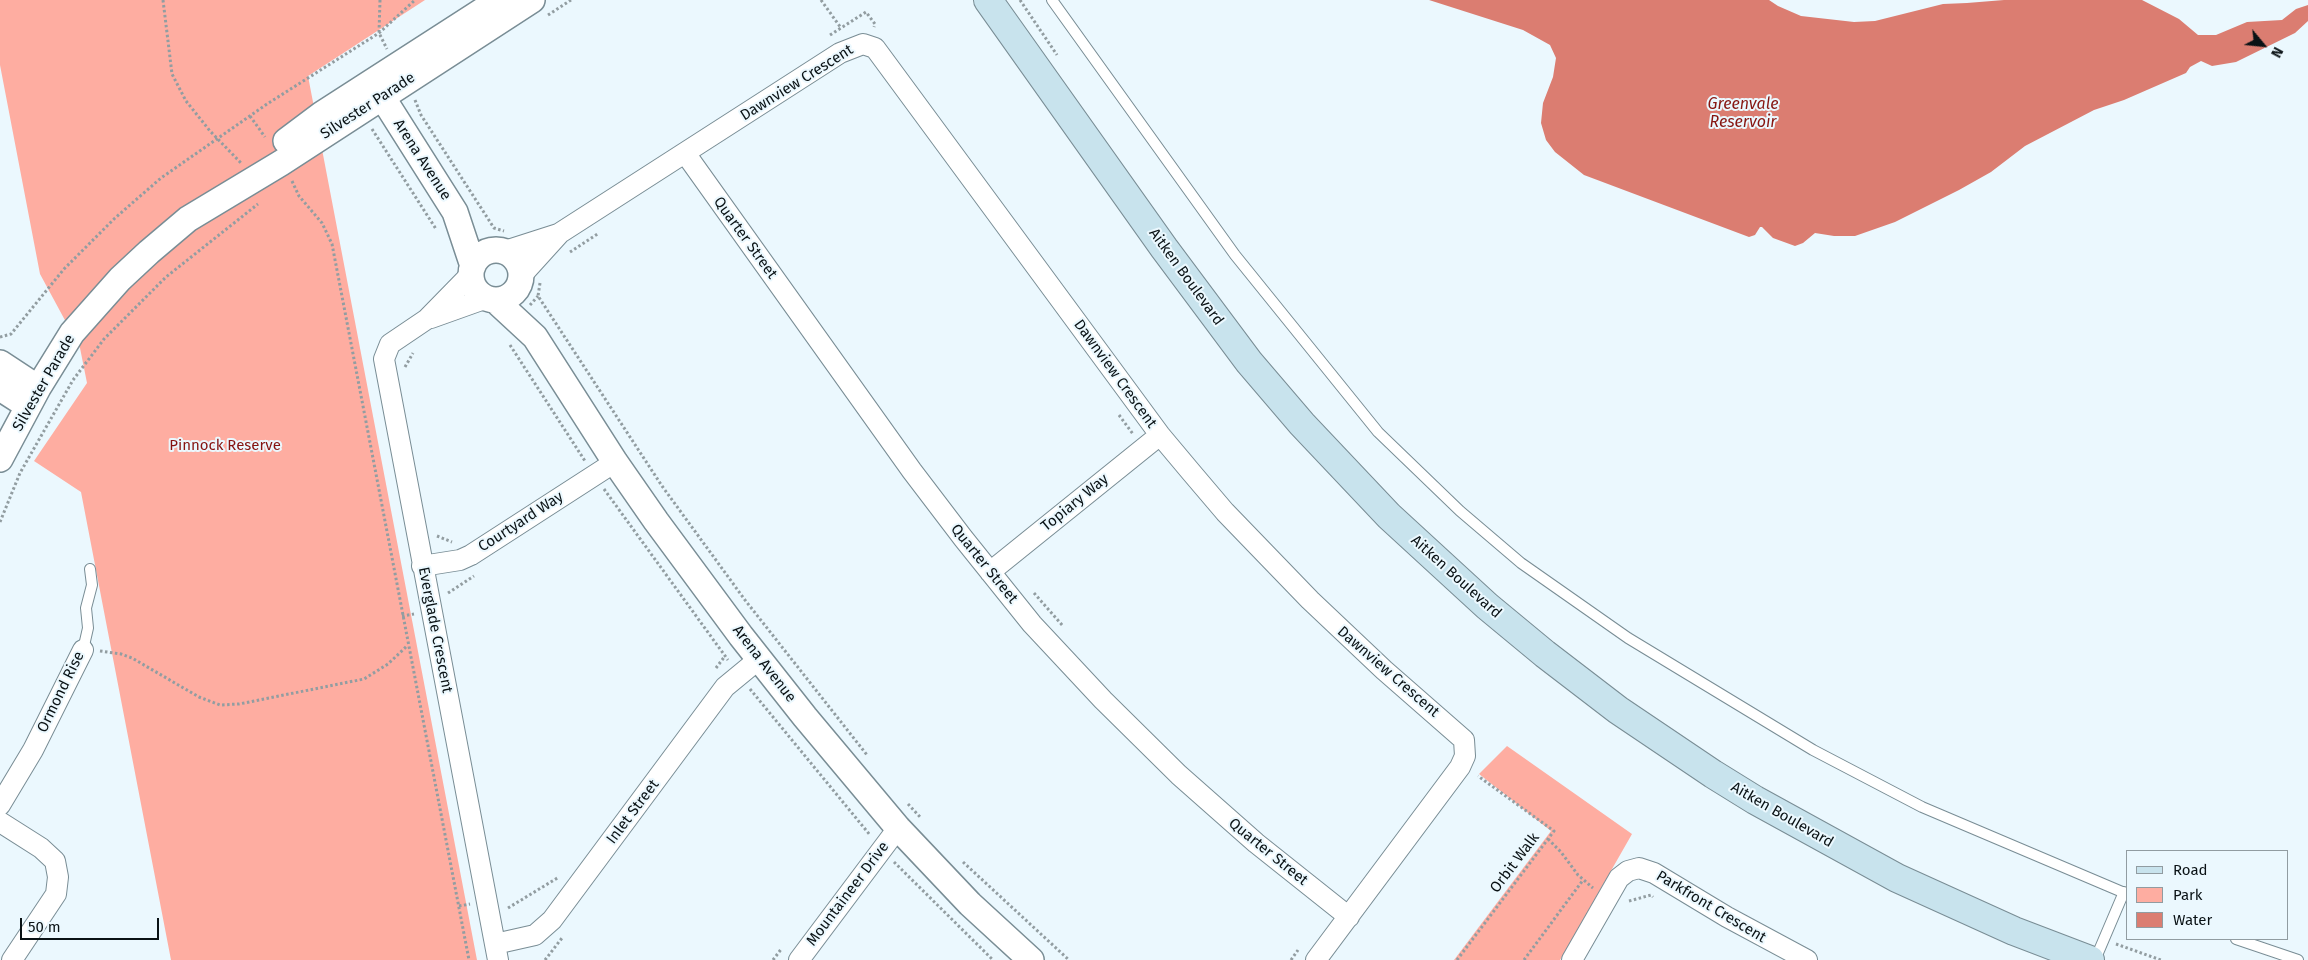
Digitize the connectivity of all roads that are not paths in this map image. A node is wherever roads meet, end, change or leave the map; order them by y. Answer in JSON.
{"nodes":[{"id":1,"x":499,"y":0,"type":"edge"},
{"id":2,"x":532,"y":0,"type":"edge"},
{"id":3,"x":988,"y":0,"type":"edge"},
{"id":4,"x":1052,"y":0,"type":"edge"},
{"id":5,"x":377,"y":89,"type":"junction"},
{"id":6,"x":685,"y":153,"type":"junction"},
{"id":7,"x":286,"y":170,"type":"junction"},
{"id":8,"x":203,"y":210,"type":"junction"},
{"id":9,"x":455,"y":212,"type":"junction"},
{"id":10,"x":517,"y":260,"type":"junction"},
{"id":11,"x":472,"y":270,"type":"junction"},
{"id":12,"x":491,"y":299,"type":"junction"},
{"id":13,"x":427,"y":319,"type":"junction"},
{"id":14,"x":535,"y":337,"type":"junction"},
{"id":15,"x":0,"y":363,"type":"edge"},
{"id":16,"x":0,"y":388,"type":"edge"},
{"id":17,"x":33,"y":397,"type":"junction"},
{"id":18,"x":1160,"y":435,"type":"junction"},
{"id":19,"x":0,"y":459,"type":"edge"},
{"id":20,"x":615,"y":462,"type":"junction"},
{"id":21,"x":422,"y":566,"type":"junction"},
{"id":22,"x":90,"y":569,"type":"dead end"},
{"id":23,"x":990,"y":572,"type":"junction"},
{"id":24,"x":82,"y":650,"type":"joint"},
{"id":25,"x":759,"y":659,"type":"junction"},
{"id":26,"x":0,"y":805,"type":"edge"},
{"id":27,"x":0,"y":822,"type":"edge"},
{"id":28,"x":898,"y":828,"type":"junction"},
{"id":29,"x":2125,"y":893,"type":"edge"},
{"id":30,"x":1349,"y":917,"type":"junction"},
{"id":31,"x":2239,"y":940,"type":"edge"},
{"id":32,"x":502,"y":948,"type":"edge"},
{"id":33,"x":12,"y":960,"type":"edge"},
{"id":34,"x":799,"y":960,"type":"edge"},
{"id":35,"x":1031,"y":960,"type":"edge"},
{"id":36,"x":1316,"y":960,"type":"edge"},
{"id":37,"x":1572,"y":960,"type":"edge"},
{"id":38,"x":1807,"y":960,"type":"edge"},
{"id":39,"x":2090,"y":960,"type":"edge"},
{"id":40,"x":2095,"y":960,"type":"edge"},
{"id":41,"x":2298,"y":960,"type":"edge"}],
"edges":[{"from":1,"to":5,"type":"street","name":"Silvester Parade"},
{"from":2,"to":5,"type":"street","name":"Silvester Parade"},
{"from":3,"to":39,"type":"main road","name":"Aitken Boulevard"},
{"from":4,"to":29,"type":"lane"},
{"from":5,"to":7,"type":"street","name":"Silvester Parade"},
{"from":5,"to":9,"type":"street","name":"Arena Avenue"},
{"from":6,"to":10,"type":"street","name":"Dawnview Crescent"},
{"from":6,"to":18,"type":"street","name":"Dawnview Crescent"},
{"from":6,"to":23,"type":"street","name":"Quarter Street"},
{"from":7,"to":8,"type":"street","name":"Silvester Parade"},
{"from":7,"to":8,"type":"street","name":"Silvester Parade"},
{"from":8,"to":17,"type":"street","name":"Silvester Parade"},
{"from":9,"to":10,"type":"street","name":"Arena Avenue"},
{"from":9,"to":11,"type":"street","name":"Arena Avenue"},
{"from":10,"to":11,"type":"street"},
{"from":10,"to":12,"type":"street"},
{"from":10,"to":14,"type":"street","name":"Arena Avenue"},
{"from":11,"to":12,"type":"street"},
{"from":11,"to":13,"type":"street","name":"Everglade Crescent"},
{"from":12,"to":13,"type":"street","name":"Everglade Crescent"},
{"from":12,"to":14,"type":"street","name":"Arena Avenue"},
{"from":13,"to":21,"type":"street","name":"Everglade Crescent"},
{"from":14,"to":20,"type":"street","name":"Arena Avenue"},
{"from":15,"to":17,"type":"street"},
{"from":16,"to":17,"type":"street"},
{"from":17,"to":19,"type":"street","name":"Silvester Parade"},
{"from":18,"to":23,"type":"street","name":"Topiary Way"},
{"from":18,"to":30,"type":"street","name":"Dawnview Crescent"},
{"from":20,"to":21,"type":"street","name":"Courtyard Way"},
{"from":20,"to":25,"type":"street","name":"Arena Avenue"},
{"from":21,"to":32,"type":"street","name":"Everglade Crescent"},
{"from":22,"to":24,"type":"lane","name":"Ormond Rise"},
{"from":23,"to":30,"type":"street","name":"Quarter Street"},
{"from":24,"to":26,"type":"street","name":"Ormond Rise"},
{"from":25,"to":28,"type":"street","name":"Arena Avenue"},
{"from":25,"to":32,"type":"street","name":"Inlet Street"},
{"from":27,"to":33,"type":"street"},
{"from":28,"to":34,"type":"street","name":"Mountaineer Drive"},
{"from":28,"to":35,"type":"street","name":"Arena Avenue"},
{"from":29,"to":40,"type":"lane"},
{"from":30,"to":36,"type":"street","name":"Dawnview Crescent"},
{"from":31,"to":41,"type":"lane"},
{"from":37,"to":38,"type":"street","name":"Parkfront Crescent"}]}
